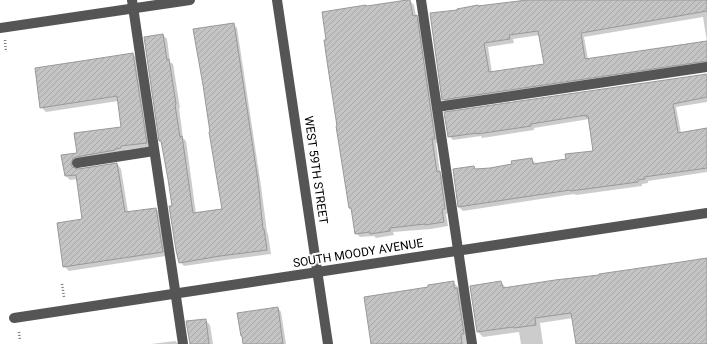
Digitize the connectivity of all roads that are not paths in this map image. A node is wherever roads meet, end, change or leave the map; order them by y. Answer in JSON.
{"nodes":[{"id":1,"x":190,"y":0,"type":"edge"},
{"id":2,"x":277,"y":0,"type":"edge"},
{"id":3,"x":420,"y":0,"type":"edge"},
{"id":4,"x":132,"y":4,"type":"edge"},
{"id":5,"x":0,"y":28,"type":"edge"},
{"id":6,"x":707,"y":67,"type":"edge"},
{"id":7,"x":437,"y":107,"type":"junction"},
{"id":8,"x":154,"y":151,"type":"junction"},
{"id":9,"x":77,"y":163,"type":"dead end"},
{"id":10,"x":707,"y":213,"type":"edge"},
{"id":11,"x":458,"y":251,"type":"junction"},
{"id":12,"x":318,"y":272,"type":"junction"},
{"id":13,"x":175,"y":293,"type":"junction"},
{"id":14,"x":14,"y":318,"type":"dead end"},
{"id":15,"x":183,"y":344,"type":"edge"},
{"id":16,"x":328,"y":344,"type":"edge"},
{"id":17,"x":472,"y":344,"type":"edge"}],
"edges":[{"from":1,"to":4,"type":"street"},
{"from":2,"to":12,"type":"street","name":"WEST 59TH STREET"},
{"from":3,"to":7,"type":"street"},
{"from":4,"to":5,"type":"street"},
{"from":4,"to":8,"type":"street"},
{"from":6,"to":7,"type":"street"},
{"from":7,"to":11,"type":"street"},
{"from":8,"to":9,"type":"street"},
{"from":8,"to":13,"type":"street"},
{"from":10,"to":11,"type":"street","name":"SOUTH MOODY AVENUE"},
{"from":11,"to":12,"type":"street","name":"SOUTH MOODY AVENUE"},
{"from":11,"to":17,"type":"street"},
{"from":12,"to":13,"type":"street","name":"SOUTH MOODY AVENUE"},
{"from":12,"to":16,"type":"street","name":"WEST 59TH STREET"},
{"from":13,"to":14,"type":"street","name":"SOUTH MOODY AVENUE"},
{"from":13,"to":15,"type":"street"}]}
